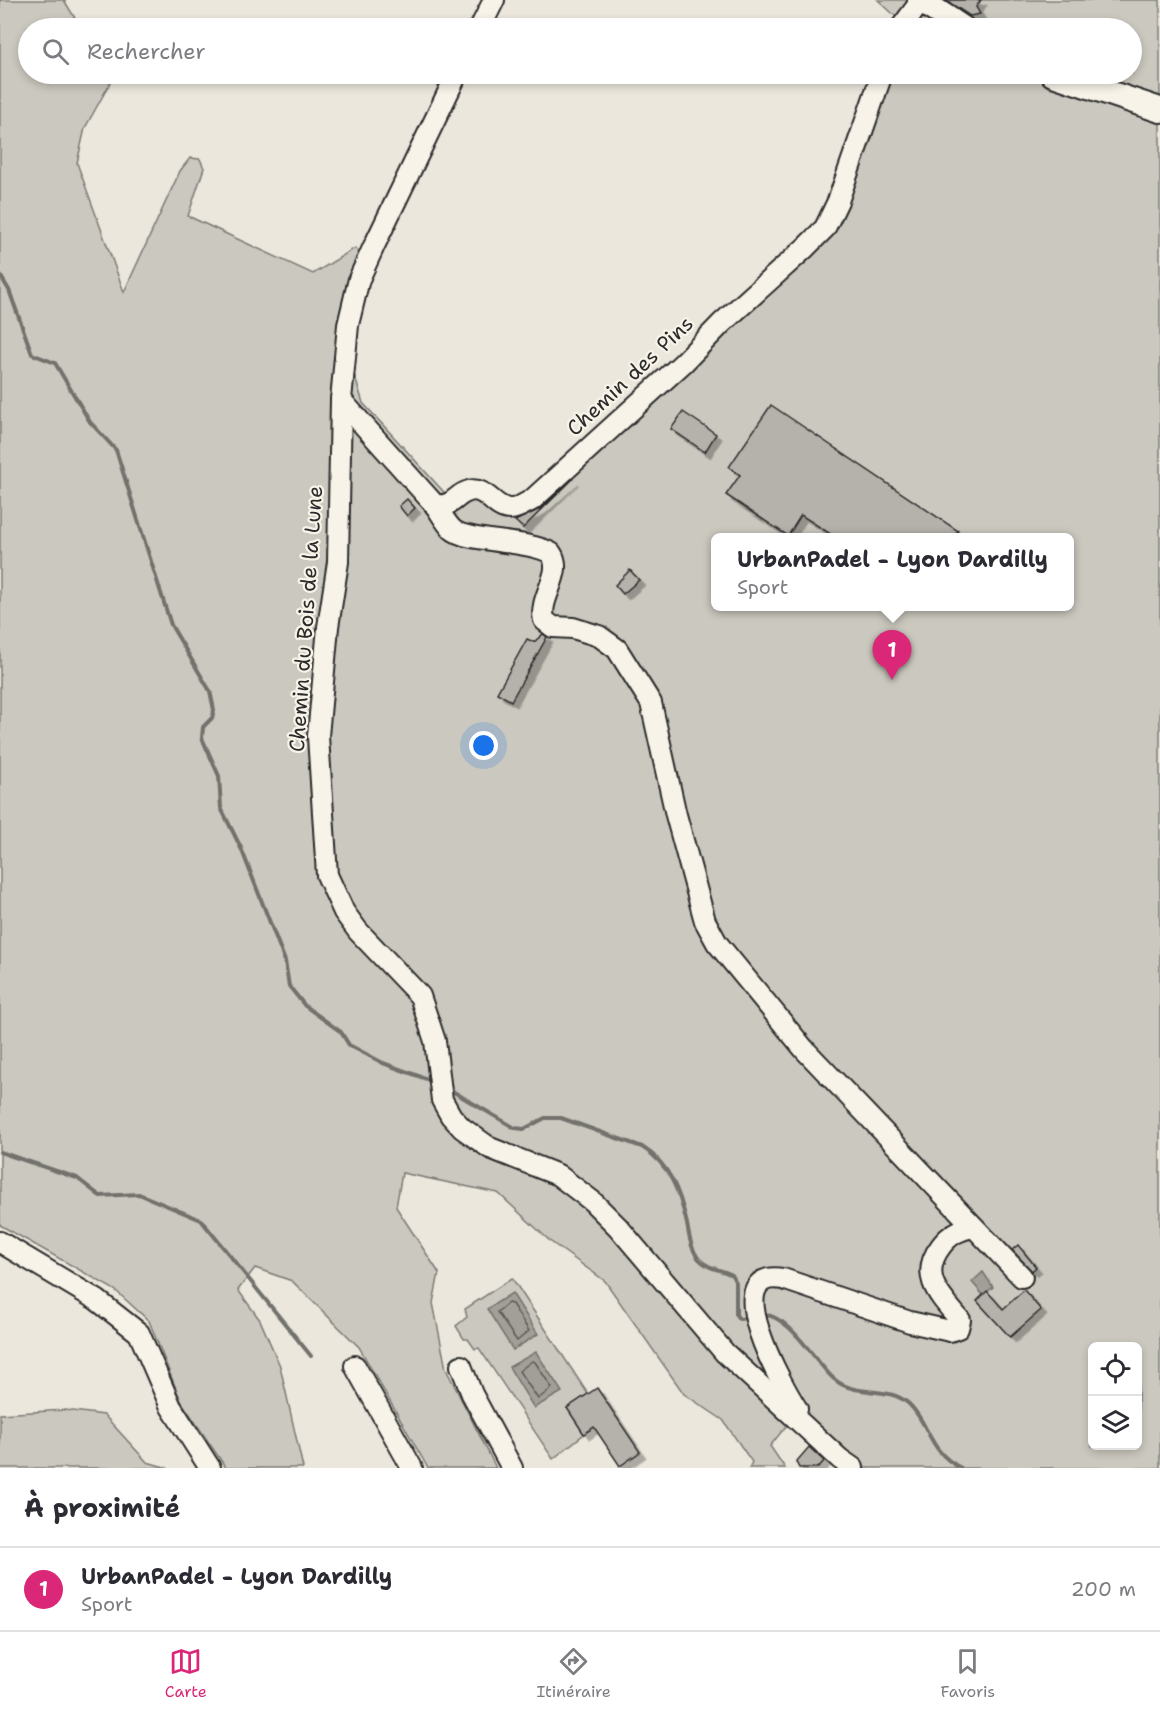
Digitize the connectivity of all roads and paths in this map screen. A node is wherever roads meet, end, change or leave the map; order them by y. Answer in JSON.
{"nodes":[{"id":1,"x":494,"y":0,"type":"edge"},
{"id":2,"x":920,"y":1,"type":"edge"},
{"id":3,"x":485,"y":18,"type":"edge"},
{"id":4,"x":908,"y":18,"type":"edge"},
{"id":5,"x":946,"y":18,"type":"edge"},
{"id":6,"x":452,"y":84,"type":"edge"},
{"id":7,"x":879,"y":84,"type":"edge"},
{"id":8,"x":1083,"y":84,"type":"edge"},
{"id":9,"x":1160,"y":110,"type":"edge"},
{"id":10,"x":341,"y":400,"type":"junction"},
{"id":11,"x":435,"y":506,"type":"junction"},
{"id":12,"x":973,"y":1227,"type":"junction"},
{"id":13,"x":0,"y":1242,"type":"edge"},
{"id":14,"x":1022,"y":1277,"type":"dead end"},
{"id":15,"x":355,"y":1366,"type":"dead end"},
{"id":16,"x":461,"y":1366,"type":"dead end"},
{"id":17,"x":810,"y":1429,"type":"junction"},
{"id":18,"x":210,"y":1468,"type":"edge"},
{"id":19,"x":412,"y":1468,"type":"edge"},
{"id":20,"x":512,"y":1468,"type":"edge"},
{"id":21,"x":853,"y":1468,"type":"edge"}],
"edges":[{"from":1,"to":3,"type":"street"},
{"from":2,"to":4,"type":"street"},
{"from":2,"to":5,"type":"main road"},
{"from":6,"to":10,"type":"street","name":"Chemin du Bois de la Lune"},
{"from":7,"to":11,"type":"street","name":"Chemin des Pins"},
{"from":8,"to":9,"type":"main road"},
{"from":10,"to":11,"type":"street"},
{"from":10,"to":17,"type":"street","name":"Chemin du Bois de la Lune"},
{"from":11,"to":12,"type":"street"},
{"from":12,"to":14,"type":"street"},
{"from":12,"to":17,"type":"street"},
{"from":13,"to":18,"type":"street"},
{"from":15,"to":19,"type":"street"},
{"from":16,"to":20,"type":"street"},
{"from":17,"to":21,"type":"street","name":"Chemin du Bois de la Lune"}]}
